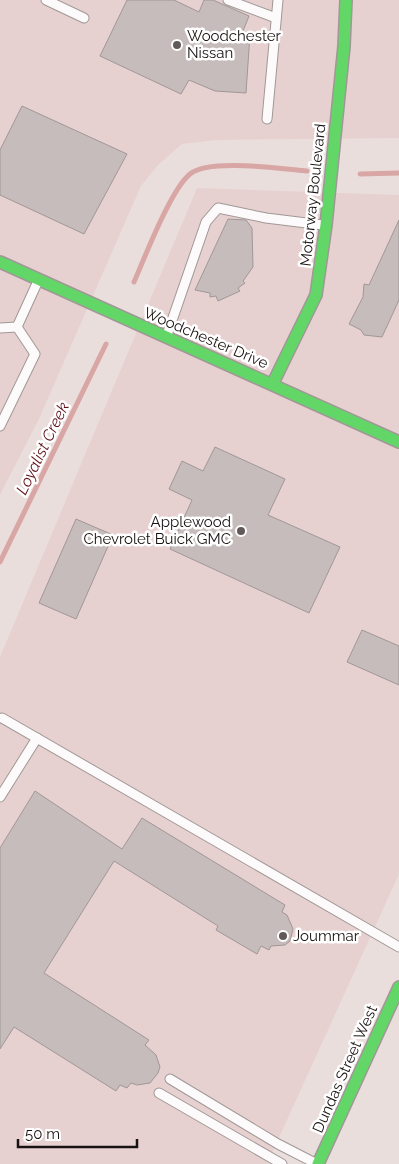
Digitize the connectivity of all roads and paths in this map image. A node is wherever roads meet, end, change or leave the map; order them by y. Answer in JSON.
{"nodes":[{"id":1,"x":46,"y":0,"type":"edge"},
{"id":2,"x":228,"y":0,"type":"edge"},
{"id":3,"x":278,"y":0,"type":"edge"},
{"id":4,"x":346,"y":0,"type":"edge"},
{"id":5,"x":84,"y":18,"type":"dead end"},
{"id":6,"x":276,"y":18,"type":"junction"},
{"id":7,"x":267,"y":119,"type":"dead end"},
{"id":8,"x":326,"y":225,"type":"junction"},
{"id":9,"x":0,"y":262,"type":"edge"},
{"id":10,"x":39,"y":279,"type":"junction"},
{"id":11,"x":17,"y":327,"type":"junction"},
{"id":12,"x":0,"y":328,"type":"edge"},
{"id":13,"x":166,"y":338,"type":"junction"},
{"id":14,"x":273,"y":383,"type":"junction"},
{"id":15,"x":0,"y":426,"type":"edge"},
{"id":16,"x":399,"y":442,"type":"edge"},
{"id":17,"x":2,"y":718,"type":"dead end"},
{"id":18,"x":38,"y":738,"type":"junction"},
{"id":19,"x":0,"y":797,"type":"edge"},
{"id":20,"x":399,"y":947,"type":"edge"},
{"id":21,"x":399,"y":987,"type":"edge"},
{"id":22,"x":170,"y":1079,"type":"dead end"},
{"id":23,"x":159,"y":1093,"type":"dead end"},
{"id":24,"x":282,"y":1164,"type":"edge"},
{"id":25,"x":318,"y":1164,"type":"edge"}],
"edges":[{"from":1,"to":5,"type":"lane"},
{"from":2,"to":6,"type":"lane"},
{"from":3,"to":6,"type":"lane"},
{"from":4,"to":8,"type":"street","name":"Motorway Boulevard"},
{"from":6,"to":7,"type":"lane"},
{"from":8,"to":13,"type":"lane"},
{"from":8,"to":14,"type":"street","name":"Motorway Boulevard"},
{"from":9,"to":10,"type":"street","name":"Woodchester Drive"},
{"from":10,"to":11,"type":"lane"},
{"from":10,"to":13,"type":"street","name":"Woodchester Drive"},
{"from":11,"to":12,"type":"lane"},
{"from":11,"to":15,"type":"lane"},
{"from":13,"to":14,"type":"street","name":"Woodchester Drive"},
{"from":14,"to":16,"type":"street","name":"Woodchester Drive"},
{"from":17,"to":18,"type":"lane"},
{"from":18,"to":19,"type":"lane"},
{"from":18,"to":20,"type":"lane"},
{"from":21,"to":25,"type":"street","name":"Dundas Street West"},
{"from":22,"to":25,"type":"lane"},
{"from":23,"to":24,"type":"lane"}]}
